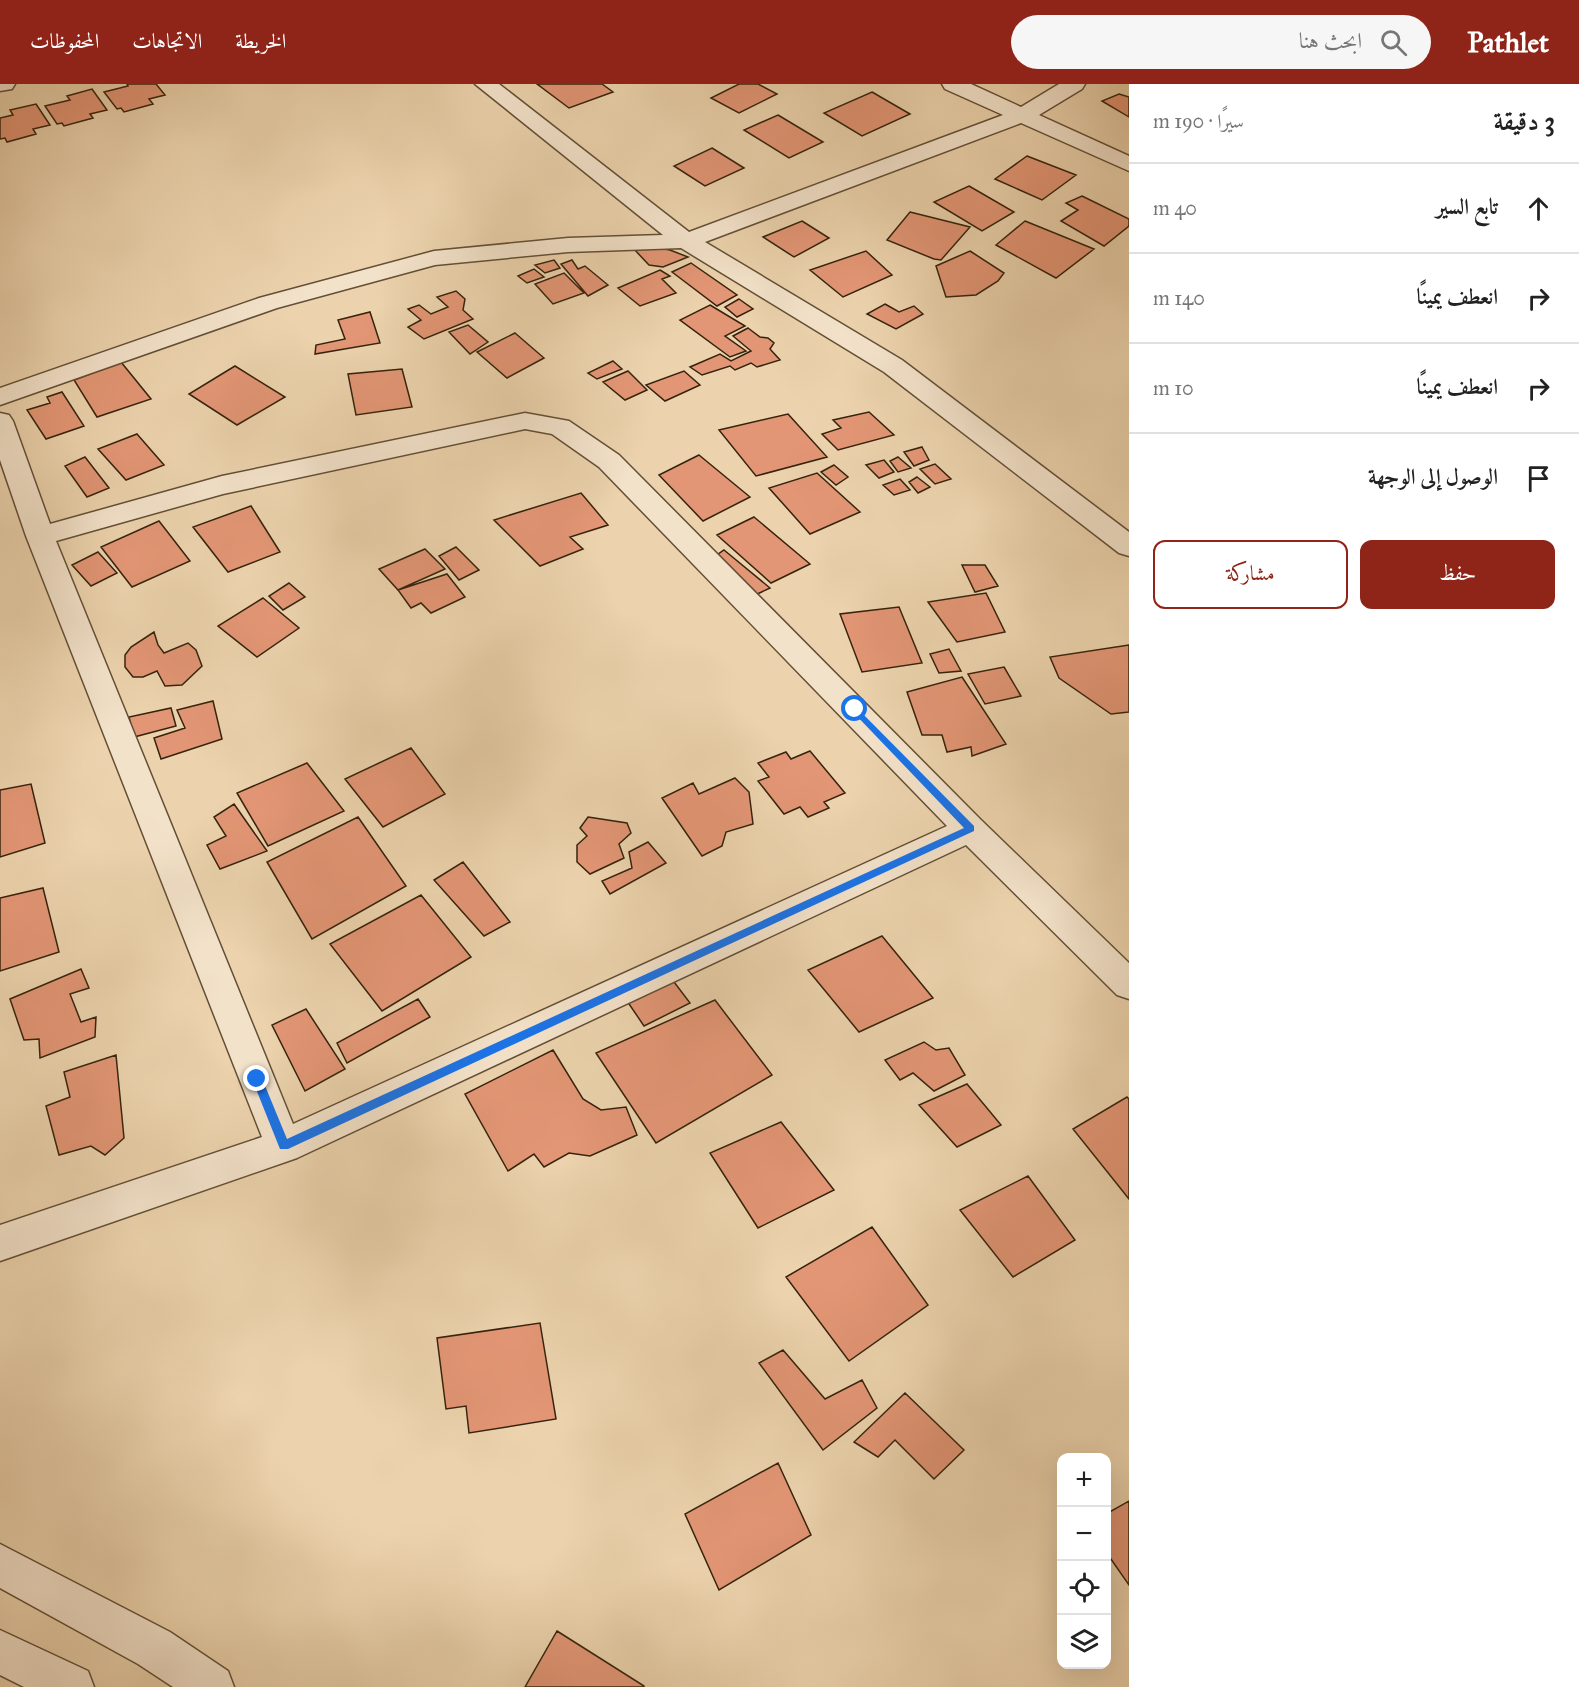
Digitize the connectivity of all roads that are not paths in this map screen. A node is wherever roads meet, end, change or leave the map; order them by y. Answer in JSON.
{"nodes":[{"id":1,"x":486,"y":84,"type":"edge"},
{"id":2,"x":953,"y":84,"type":"edge"},
{"id":3,"x":1074,"y":84,"type":"edge"},
{"id":4,"x":1023,"y":114,"type":"junction"},
{"id":5,"x":1129,"y":164,"type":"edge"},
{"id":6,"x":686,"y":241,"type":"junction"},
{"id":7,"x":0,"y":398,"type":"edge"},
{"id":8,"x":0,"y":421,"type":"edge"},
{"id":9,"x":40,"y":536,"type":"junction"},
{"id":10,"x":1129,"y":546,"type":"edge"},
{"id":11,"x":970,"y":829,"type":"junction"},
{"id":12,"x":1129,"y":985,"type":"edge"},
{"id":13,"x":284,"y":1146,"type":"junction"},
{"id":14,"x":0,"y":1243,"type":"edge"},
{"id":15,"x":0,"y":1565,"type":"edge"},
{"id":16,"x":0,"y":1652,"type":"edge"},
{"id":17,"x":72,"y":1687,"type":"edge"},
{"id":18,"x":212,"y":1687,"type":"edge"}],
"edges":[{"from":1,"to":6,"type":"street"},
{"from":2,"to":4,"type":"street"},
{"from":3,"to":4,"type":"street"},
{"from":4,"to":5,"type":"street"},
{"from":4,"to":6,"type":"street"},
{"from":6,"to":7,"type":"street"},
{"from":6,"to":10,"type":"street"},
{"from":8,"to":9,"type":"street"},
{"from":9,"to":11,"type":"street"},
{"from":9,"to":13,"type":"street"},
{"from":11,"to":12,"type":"street"},
{"from":11,"to":13,"type":"street"},
{"from":13,"to":14,"type":"street"},
{"from":15,"to":18,"type":"street"},
{"from":16,"to":17,"type":"street"}]}
